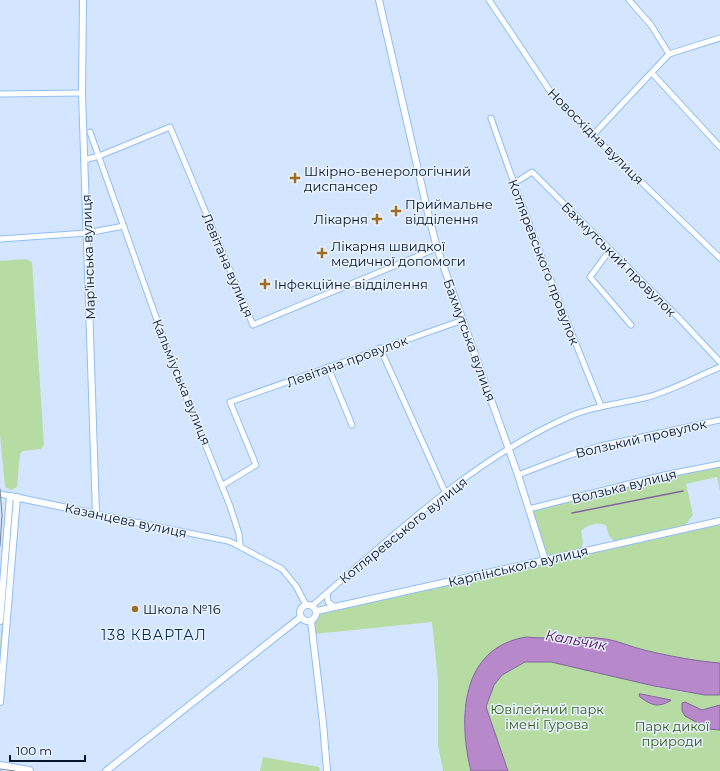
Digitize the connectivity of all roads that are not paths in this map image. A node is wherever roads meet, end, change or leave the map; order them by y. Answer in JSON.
{"nodes":[{"id":1,"x":83,"y":0,"type":"edge"},
{"id":2,"x":379,"y":0,"type":"edge"},
{"id":3,"x":489,"y":0,"type":"edge"},
{"id":4,"x":629,"y":0,"type":"edge"},
{"id":5,"x":720,"y":38,"type":"edge"},
{"id":6,"x":669,"y":54,"type":"junction"},
{"id":7,"x":652,"y":73,"type":"junction"},
{"id":8,"x":82,"y":93,"type":"junction"},
{"id":9,"x":0,"y":94,"type":"edge"},
{"id":10,"x":491,"y":118,"type":"dead end"},
{"id":11,"x":90,"y":132,"type":"dead end"},
{"id":12,"x":593,"y":135,"type":"junction"},
{"id":13,"x":720,"y":147,"type":"edge"},
{"id":14,"x":99,"y":156,"type":"junction"},
{"id":15,"x":84,"y":160,"type":"junction"},
{"id":16,"x":513,"y":184,"type":"junction"},
{"id":17,"x":124,"y":226,"type":"junction"},
{"id":18,"x":87,"y":233,"type":"junction"},
{"id":19,"x":0,"y":239,"type":"edge"},
{"id":20,"x":437,"y":248,"type":"junction"},
{"id":21,"x":610,"y":250,"type":"junction"},
{"id":22,"x":720,"y":258,"type":"edge"},
{"id":23,"x":463,"y":320,"type":"junction"},
{"id":24,"x":631,"y":325,"type":"dead end"},
{"id":25,"x":380,"y":348,"type":"junction"},
{"id":26,"x":720,"y":362,"type":"edge"},
{"id":27,"x":328,"y":367,"type":"junction"},
{"id":28,"x":720,"y":367,"type":"edge"},
{"id":29,"x":601,"y":406,"type":"junction"},
{"id":30,"x":720,"y":420,"type":"edge"},
{"id":31,"x":352,"y":425,"type":"dead end"},
{"id":32,"x":508,"y":449,"type":"junction"},
{"id":33,"x":720,"y":464,"type":"edge"},
{"id":34,"x":518,"y":475,"type":"junction"},
{"id":35,"x":223,"y":485,"type":"junction"},
{"id":36,"x":445,"y":492,"type":"junction"},
{"id":37,"x":0,"y":494,"type":"edge"},
{"id":38,"x":14,"y":496,"type":"junction"},
{"id":39,"x":529,"y":509,"type":"junction"},
{"id":40,"x":96,"y":514,"type":"junction"},
{"id":41,"x":720,"y":521,"type":"edge"},
{"id":42,"x":240,"y":546,"type":"junction"},
{"id":43,"x":544,"y":560,"type":"junction"},
{"id":44,"x":327,"y":593,"type":"junction"},
{"id":45,"x":309,"y":605,"type":"junction"},
{"id":46,"x":335,"y":607,"type":"junction"},
{"id":47,"x":316,"y":611,"type":"junction"},
{"id":48,"x":301,"y":617,"type":"junction"},
{"id":49,"x":0,"y":621,"type":"edge"},
{"id":50,"x":311,"y":621,"type":"junction"},
{"id":51,"x":0,"y":702,"type":"edge"},
{"id":52,"x":0,"y":766,"type":"edge"},
{"id":53,"x":108,"y":770,"type":"edge"},
{"id":54,"x":29,"y":771,"type":"edge"},
{"id":55,"x":327,"y":771,"type":"edge"}],
"edges":[{"from":1,"to":8,"type":"street","name":"Мар'їнська вулиця"},
{"from":2,"to":20,"type":"street","name":"Бахмутська вулиця"},
{"from":3,"to":12,"type":"street","name":"Новосхідна вулиця"},
{"from":4,"to":6,"type":"street"},
{"from":5,"to":6,"type":"street"},
{"from":6,"to":7,"type":"street"},
{"from":7,"to":12,"type":"street"},
{"from":7,"to":13,"type":"street"},
{"from":8,"to":9,"type":"street"},
{"from":8,"to":15,"type":"street","name":"Мар'їнська вулиця"},
{"from":10,"to":16,"type":"street","name":"Котляревського провулок"},
{"from":11,"to":14,"type":"street","name":"Кальміуська вулиця"},
{"from":12,"to":22,"type":"street","name":"Новосхідна вулиця"},
{"from":14,"to":15,"type":"street","name":"Левітана вулиця"},
{"from":14,"to":17,"type":"street","name":"Кальміуська вулиця"},
{"from":14,"to":20,"type":"street","name":"Левітана вулиця"},
{"from":15,"to":18,"type":"street","name":"Мар'їнська вулиця"},
{"from":16,"to":21,"type":"street","name":"Бахмутський провулок"},
{"from":16,"to":29,"type":"street","name":"Котляревського провулок"},
{"from":17,"to":18,"type":"street"},
{"from":17,"to":35,"type":"street","name":"Кальміуська вулиця"},
{"from":18,"to":19,"type":"street"},
{"from":18,"to":40,"type":"street","name":"Мар'їнська вулиця"},
{"from":20,"to":23,"type":"street","name":"Бахмутська вулиця"},
{"from":21,"to":24,"type":"street"},
{"from":21,"to":26,"type":"street","name":"Бахмутський провулок"},
{"from":23,"to":25,"type":"street","name":"Левітана провулок"},
{"from":23,"to":32,"type":"street","name":"Бахмутська вулиця"},
{"from":25,"to":27,"type":"street","name":"Левітана провулок"},
{"from":25,"to":36,"type":"street"},
{"from":27,"to":31,"type":"street"},
{"from":27,"to":35,"type":"street","name":"Левітана провулок"},
{"from":28,"to":29,"type":"street","name":"Котляревського вулиця"},
{"from":29,"to":32,"type":"street","name":"Котляревського вулиця"},
{"from":30,"to":34,"type":"street","name":"Волзький провулок"},
{"from":32,"to":34,"type":"street","name":"Бахмутська вулиця"},
{"from":32,"to":36,"type":"street","name":"Котляревського вулиця"},
{"from":33,"to":39,"type":"street","name":"Волзька вулиця"},
{"from":34,"to":39,"type":"street","name":"Бахмутська вулиця"},
{"from":35,"to":42,"type":"street","name":"Кальміуська вулиця"},
{"from":36,"to":44,"type":"street","name":"Котляревського вулиця"},
{"from":37,"to":38,"type":"street"},
{"from":38,"to":40,"type":"street","name":"Казанцева вулиця"},
{"from":38,"to":49,"type":"street"},
{"from":38,"to":51,"type":"street"},
{"from":39,"to":43,"type":"street","name":"Бахмутська вулиця"},
{"from":40,"to":42,"type":"street","name":"Казанцева вулиця"},
{"from":41,"to":43,"type":"street","name":"Карпінського вулиця"},
{"from":42,"to":45,"type":"street"},
{"from":43,"to":46,"type":"street","name":"Карпінського вулиця"},
{"from":44,"to":45,"type":"street","name":"Котляревського вулиця"},
{"from":44,"to":46,"type":"street","name":"Котляревського вулиця"},
{"from":45,"to":47,"type":"street"},
{"from":45,"to":48,"type":"street"},
{"from":46,"to":47,"type":"street","name":"Карпінського вулиця"},
{"from":47,"to":50,"type":"street"},
{"from":48,"to":50,"type":"street"},
{"from":48,"to":53,"type":"street"},
{"from":50,"to":55,"type":"street"},
{"from":52,"to":54,"type":"main road"}]}
